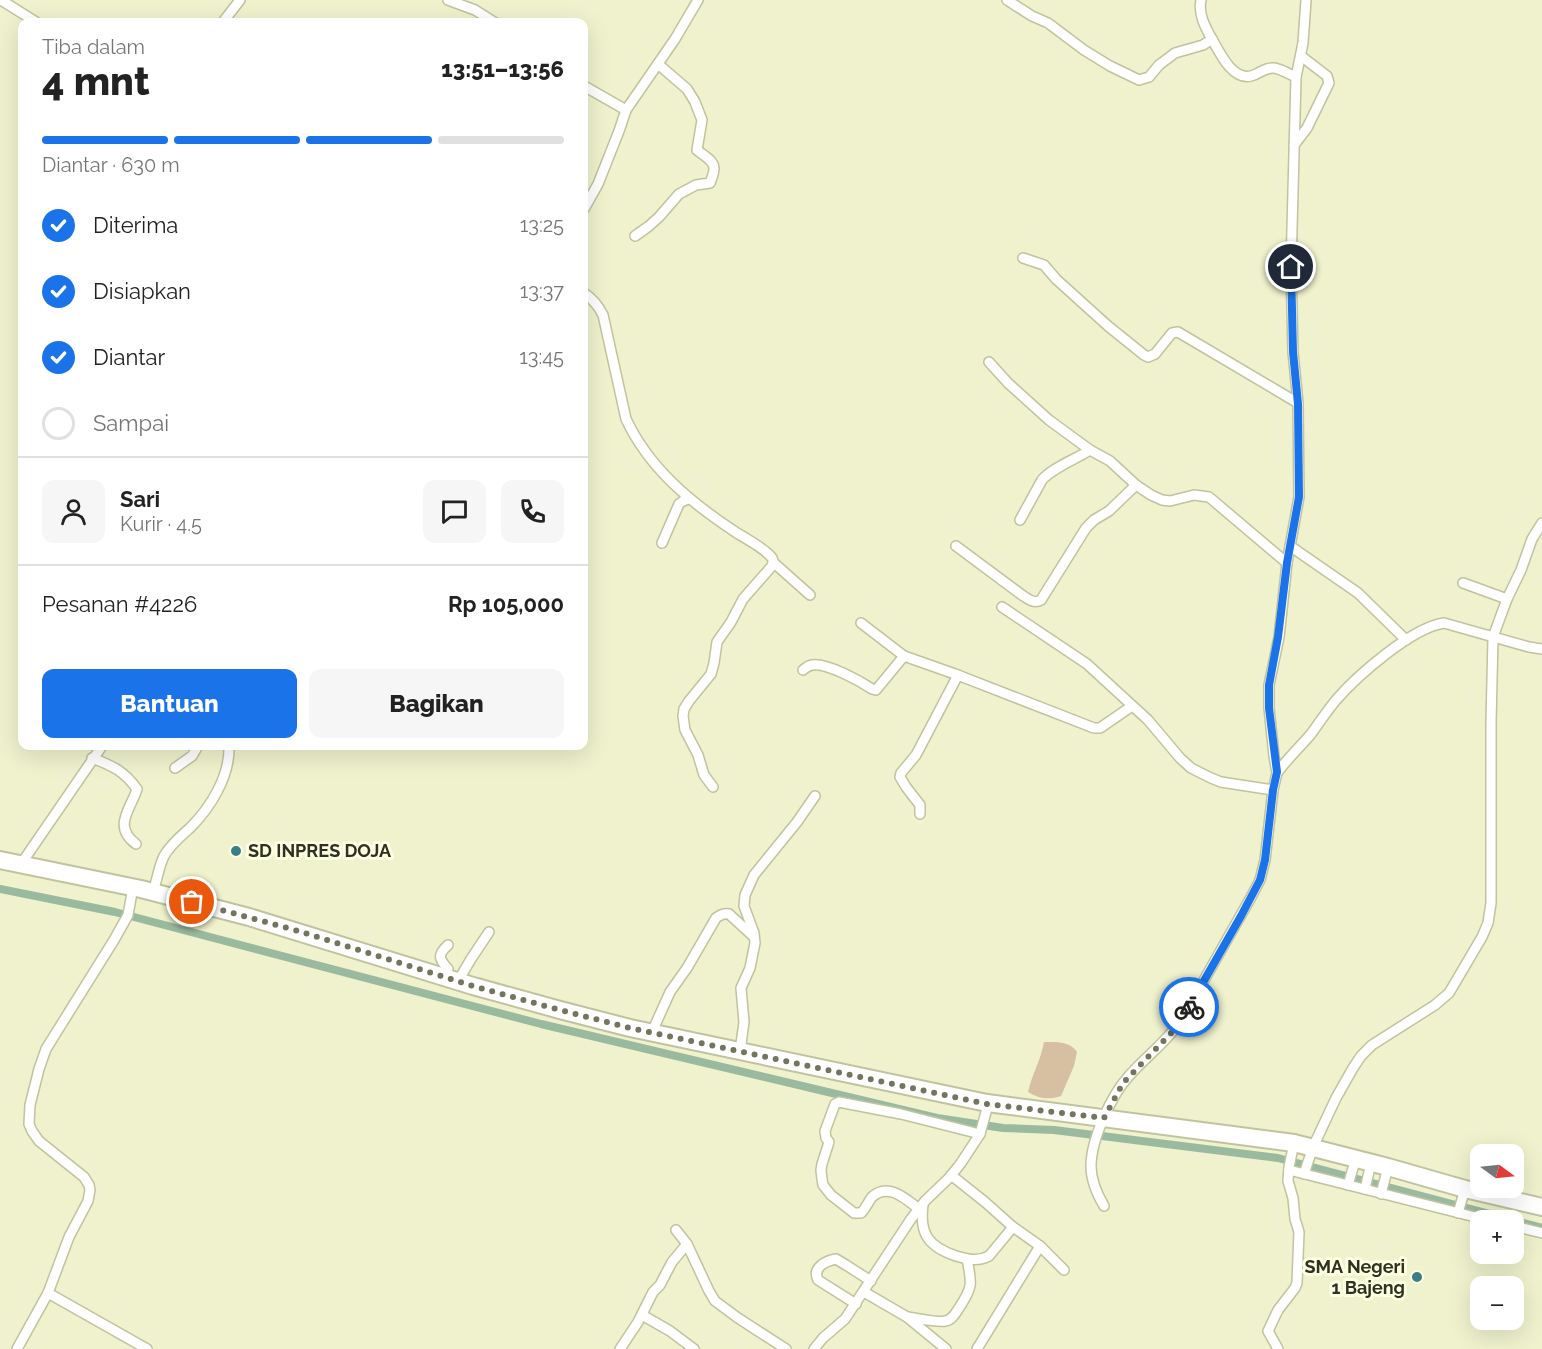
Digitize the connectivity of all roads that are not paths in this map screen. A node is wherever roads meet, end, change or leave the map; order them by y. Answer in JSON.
{"nodes":[{"id":1,"x":1,"y":0,"type":"edge"},
{"id":2,"x":240,"y":0,"type":"edge"},
{"id":3,"x":448,"y":0,"type":"edge"},
{"id":4,"x":698,"y":0,"type":"edge"},
{"id":5,"x":1007,"y":0,"type":"edge"},
{"id":6,"x":1202,"y":0,"type":"edge"},
{"id":7,"x":1306,"y":0,"type":"edge"},
{"id":8,"x":30,"y":18,"type":"edge"},
{"id":9,"x":226,"y":18,"type":"edge"},
{"id":10,"x":487,"y":18,"type":"edge"},
{"id":11,"x":1212,"y":39,"type":"junction"},
{"id":12,"x":1301,"y":56,"type":"junction"},
{"id":13,"x":658,"y":64,"type":"junction"},
{"id":14,"x":1296,"y":76,"type":"junction"},
{"id":15,"x":588,"y":88,"type":"edge"},
{"id":16,"x":626,"y":110,"type":"junction"},
{"id":17,"x":1293,"y":145,"type":"junction"},
{"id":18,"x":588,"y":201,"type":"edge"},
{"id":19,"x":635,"y":236,"type":"dead end"},
{"id":20,"x":1023,"y":258,"type":"dead end"},
{"id":21,"x":588,"y":296,"type":"edge"},
{"id":22,"x":989,"y":362,"type":"dead end"},
{"id":23,"x":1298,"y":404,"type":"junction"},
{"id":24,"x":1090,"y":450,"type":"junction"},
{"id":25,"x":1136,"y":485,"type":"junction"},
{"id":26,"x":689,"y":499,"type":"junction"},
{"id":27,"x":1020,"y":520,"type":"dead end"},
{"id":28,"x":1542,"y":523,"type":"edge"},
{"id":29,"x":662,"y":543,"type":"dead end"},
{"id":30,"x":956,"y":546,"type":"dead end"},
{"id":31,"x":1290,"y":546,"type":"junction"},
{"id":32,"x":774,"y":563,"type":"junction"},
{"id":33,"x":1287,"y":563,"type":"junction"},
{"id":34,"x":1464,"y":583,"type":"dead end"},
{"id":35,"x":810,"y":595,"type":"dead end"},
{"id":36,"x":1506,"y":599,"type":"junction"},
{"id":37,"x":1002,"y":607,"type":"dead end"},
{"id":38,"x":861,"y":623,"type":"dead end"},
{"id":39,"x":1493,"y":638,"type":"junction"},
{"id":40,"x":1406,"y":640,"type":"junction"},
{"id":41,"x":1542,"y":649,"type":"edge"},
{"id":42,"x":904,"y":656,"type":"junction"},
{"id":43,"x":804,"y":670,"type":"dead end"},
{"id":44,"x":958,"y":675,"type":"junction"},
{"id":45,"x":1132,"y":706,"type":"junction"},
{"id":46,"x":99,"y":750,"type":"edge"},
{"id":47,"x":196,"y":750,"type":"edge"},
{"id":48,"x":229,"y":750,"type":"edge"},
{"id":49,"x":93,"y":758,"type":"junction"},
{"id":50,"x":176,"y":768,"type":"dead end"},
{"id":51,"x":1277,"y":772,"type":"junction"},
{"id":52,"x":713,"y":787,"type":"dead end"},
{"id":53,"x":1273,"y":790,"type":"junction"},
{"id":54,"x":815,"y":796,"type":"dead end"},
{"id":55,"x":921,"y":814,"type":"dead end"},
{"id":56,"x":136,"y":844,"type":"dead end"},
{"id":57,"x":0,"y":860,"type":"edge"},
{"id":58,"x":21,"y":864,"type":"junction"},
{"id":59,"x":132,"y":892,"type":"junction"},
{"id":60,"x":153,"y":892,"type":"junction"},
{"id":61,"x":489,"y":932,"type":"dead end"},
{"id":62,"x":755,"y":938,"type":"junction"},
{"id":63,"x":448,"y":945,"type":"dead end"},
{"id":64,"x":452,"y":979,"type":"junction"},
{"id":65,"x":652,"y":1032,"type":"junction"},
{"id":66,"x":740,"y":1051,"type":"junction"},
{"id":67,"x":986,"y":1108,"type":"junction"},
{"id":68,"x":1102,"y":1121,"type":"junction"},
{"id":69,"x":981,"y":1131,"type":"junction"},
{"id":70,"x":1293,"y":1147,"type":"junction"},
{"id":71,"x":1311,"y":1152,"type":"junction"},
{"id":72,"x":1362,"y":1165,"type":"junction"},
{"id":73,"x":1289,"y":1168,"type":"junction"},
{"id":74,"x":1387,"y":1171,"type":"junction"},
{"id":75,"x":1305,"y":1172,"type":"junction"},
{"id":76,"x":951,"y":1175,"type":"junction"},
{"id":77,"x":1348,"y":1184,"type":"junction"},
{"id":78,"x":1365,"y":1188,"type":"junction"},
{"id":79,"x":1382,"y":1192,"type":"junction"},
{"id":80,"x":1464,"y":1192,"type":"junction"},
{"id":81,"x":921,"y":1206,"type":"junction"},
{"id":82,"x":1104,"y":1206,"type":"dead end"},
{"id":83,"x":1542,"y":1207,"type":"edge"},
{"id":84,"x":1458,"y":1212,"type":"junction"},
{"id":85,"x":1470,"y":1215,"type":"edge"},
{"id":86,"x":1013,"y":1227,"type":"junction"},
{"id":87,"x":1524,"y":1228,"type":"edge"},
{"id":88,"x":676,"y":1230,"type":"dead end"},
{"id":89,"x":1542,"y":1233,"type":"edge"},
{"id":90,"x":687,"y":1244,"type":"junction"},
{"id":91,"x":1040,"y":1246,"type":"junction"},
{"id":92,"x":967,"y":1259,"type":"junction"},
{"id":93,"x":1064,"y":1270,"type":"dead end"},
{"id":94,"x":871,"y":1281,"type":"junction"},
{"id":95,"x":864,"y":1292,"type":"junction"},
{"id":96,"x":48,"y":1293,"type":"junction"},
{"id":97,"x":856,"y":1304,"type":"junction"},
{"id":98,"x":642,"y":1314,"type":"junction"},
{"id":99,"x":908,"y":1317,"type":"junction"},
{"id":100,"x":17,"y":1349,"type":"edge"},
{"id":101,"x":147,"y":1349,"type":"edge"},
{"id":102,"x":620,"y":1349,"type":"edge"},
{"id":103,"x":694,"y":1349,"type":"edge"},
{"id":104,"x":786,"y":1349,"type":"edge"},
{"id":105,"x":814,"y":1349,"type":"edge"},
{"id":106,"x":946,"y":1349,"type":"edge"},
{"id":107,"x":977,"y":1349,"type":"edge"},
{"id":108,"x":1278,"y":1349,"type":"edge"}],
"edges":[{"from":1,"to":8,"type":"street"},
{"from":2,"to":9,"type":"street"},
{"from":3,"to":10,"type":"street"},
{"from":4,"to":13,"type":"street"},
{"from":5,"to":11,"type":"street"},
{"from":6,"to":11,"type":"street"},
{"from":7,"to":12,"type":"street"},
{"from":11,"to":14,"type":"street"},
{"from":12,"to":14,"type":"street"},
{"from":12,"to":17,"type":"street"},
{"from":13,"to":16,"type":"street"},
{"from":13,"to":19,"type":"street"},
{"from":14,"to":17,"type":"street"},
{"from":15,"to":16,"type":"street"},
{"from":16,"to":18,"type":"street"},
{"from":17,"to":23,"type":"street"},
{"from":20,"to":23,"type":"street"},
{"from":21,"to":26,"type":"street"},
{"from":22,"to":24,"type":"street"},
{"from":23,"to":31,"type":"street"},
{"from":24,"to":25,"type":"street"},
{"from":24,"to":27,"type":"street"},
{"from":25,"to":30,"type":"street"},
{"from":25,"to":33,"type":"street"},
{"from":26,"to":29,"type":"street"},
{"from":26,"to":32,"type":"street"},
{"from":28,"to":36,"type":"street"},
{"from":31,"to":33,"type":"street"},
{"from":31,"to":40,"type":"street"},
{"from":32,"to":35,"type":"street"},
{"from":32,"to":52,"type":"street"},
{"from":33,"to":51,"type":"street"},
{"from":34,"to":36,"type":"street"},
{"from":36,"to":39,"type":"street"},
{"from":37,"to":45,"type":"street"},
{"from":38,"to":42,"type":"street"},
{"from":39,"to":40,"type":"street"},
{"from":39,"to":41,"type":"street"},
{"from":39,"to":71,"type":"street"},
{"from":40,"to":51,"type":"street"},
{"from":42,"to":43,"type":"street"},
{"from":42,"to":44,"type":"street"},
{"from":44,"to":45,"type":"street"},
{"from":44,"to":55,"type":"street"},
{"from":45,"to":53,"type":"street"},
{"from":46,"to":49,"type":"street"},
{"from":47,"to":50,"type":"street"},
{"from":48,"to":60,"type":"street"},
{"from":49,"to":56,"type":"street"},
{"from":49,"to":58,"type":"street"},
{"from":51,"to":53,"type":"street"},
{"from":53,"to":68,"type":"street"},
{"from":54,"to":62,"type":"street"},
{"from":57,"to":58,"type":"highway"},
{"from":58,"to":59,"type":"highway"},
{"from":59,"to":60,"type":"highway"},
{"from":59,"to":96,"type":"street"},
{"from":60,"to":64,"type":"highway"},
{"from":61,"to":64,"type":"street"},
{"from":62,"to":65,"type":"street"},
{"from":62,"to":66,"type":"street"},
{"from":63,"to":64,"type":"street"},
{"from":64,"to":65,"type":"highway"},
{"from":65,"to":66,"type":"highway"},
{"from":66,"to":67,"type":"highway"},
{"from":67,"to":68,"type":"highway"},
{"from":67,"to":69,"type":"street"},
{"from":68,"to":70,"type":"highway"},
{"from":68,"to":82,"type":"street"},
{"from":69,"to":76,"type":"street"},
{"from":69,"to":81,"type":"street"},
{"from":70,"to":71,"type":"highway"},
{"from":70,"to":73,"type":"street"},
{"from":71,"to":72,"type":"highway"},
{"from":71,"to":75,"type":"street"},
{"from":72,"to":74,"type":"highway"},
{"from":72,"to":77,"type":"street"},
{"from":72,"to":78,"type":"street"},
{"from":73,"to":75,"type":"street"},
{"from":73,"to":108,"type":"street"},
{"from":74,"to":79,"type":"street"},
{"from":74,"to":80,"type":"highway"},
{"from":75,"to":77,"type":"street"},
{"from":76,"to":81,"type":"street"},
{"from":76,"to":86,"type":"street"},
{"from":77,"to":78,"type":"street"},
{"from":78,"to":79,"type":"street"},
{"from":79,"to":84,"type":"street"},
{"from":80,"to":83,"type":"highway"},
{"from":80,"to":84,"type":"street"},
{"from":81,"to":92,"type":"street"},
{"from":81,"to":94,"type":"street"},
{"from":84,"to":85,"type":"street"},
{"from":86,"to":91,"type":"street"},
{"from":86,"to":92,"type":"street"},
{"from":87,"to":89,"type":"street"},
{"from":88,"to":90,"type":"street"},
{"from":90,"to":98,"type":"street"},
{"from":90,"to":104,"type":"street"},
{"from":91,"to":93,"type":"street"},
{"from":91,"to":107,"type":"street"},
{"from":92,"to":99,"type":"street"},
{"from":94,"to":95,"type":"street"},
{"from":94,"to":97,"type":"street"},
{"from":95,"to":97,"type":"street"},
{"from":95,"to":99,"type":"street"},
{"from":96,"to":100,"type":"street"},
{"from":96,"to":101,"type":"street"},
{"from":97,"to":105,"type":"street"},
{"from":98,"to":102,"type":"street"},
{"from":98,"to":103,"type":"street"},
{"from":99,"to":106,"type":"street"}]}
